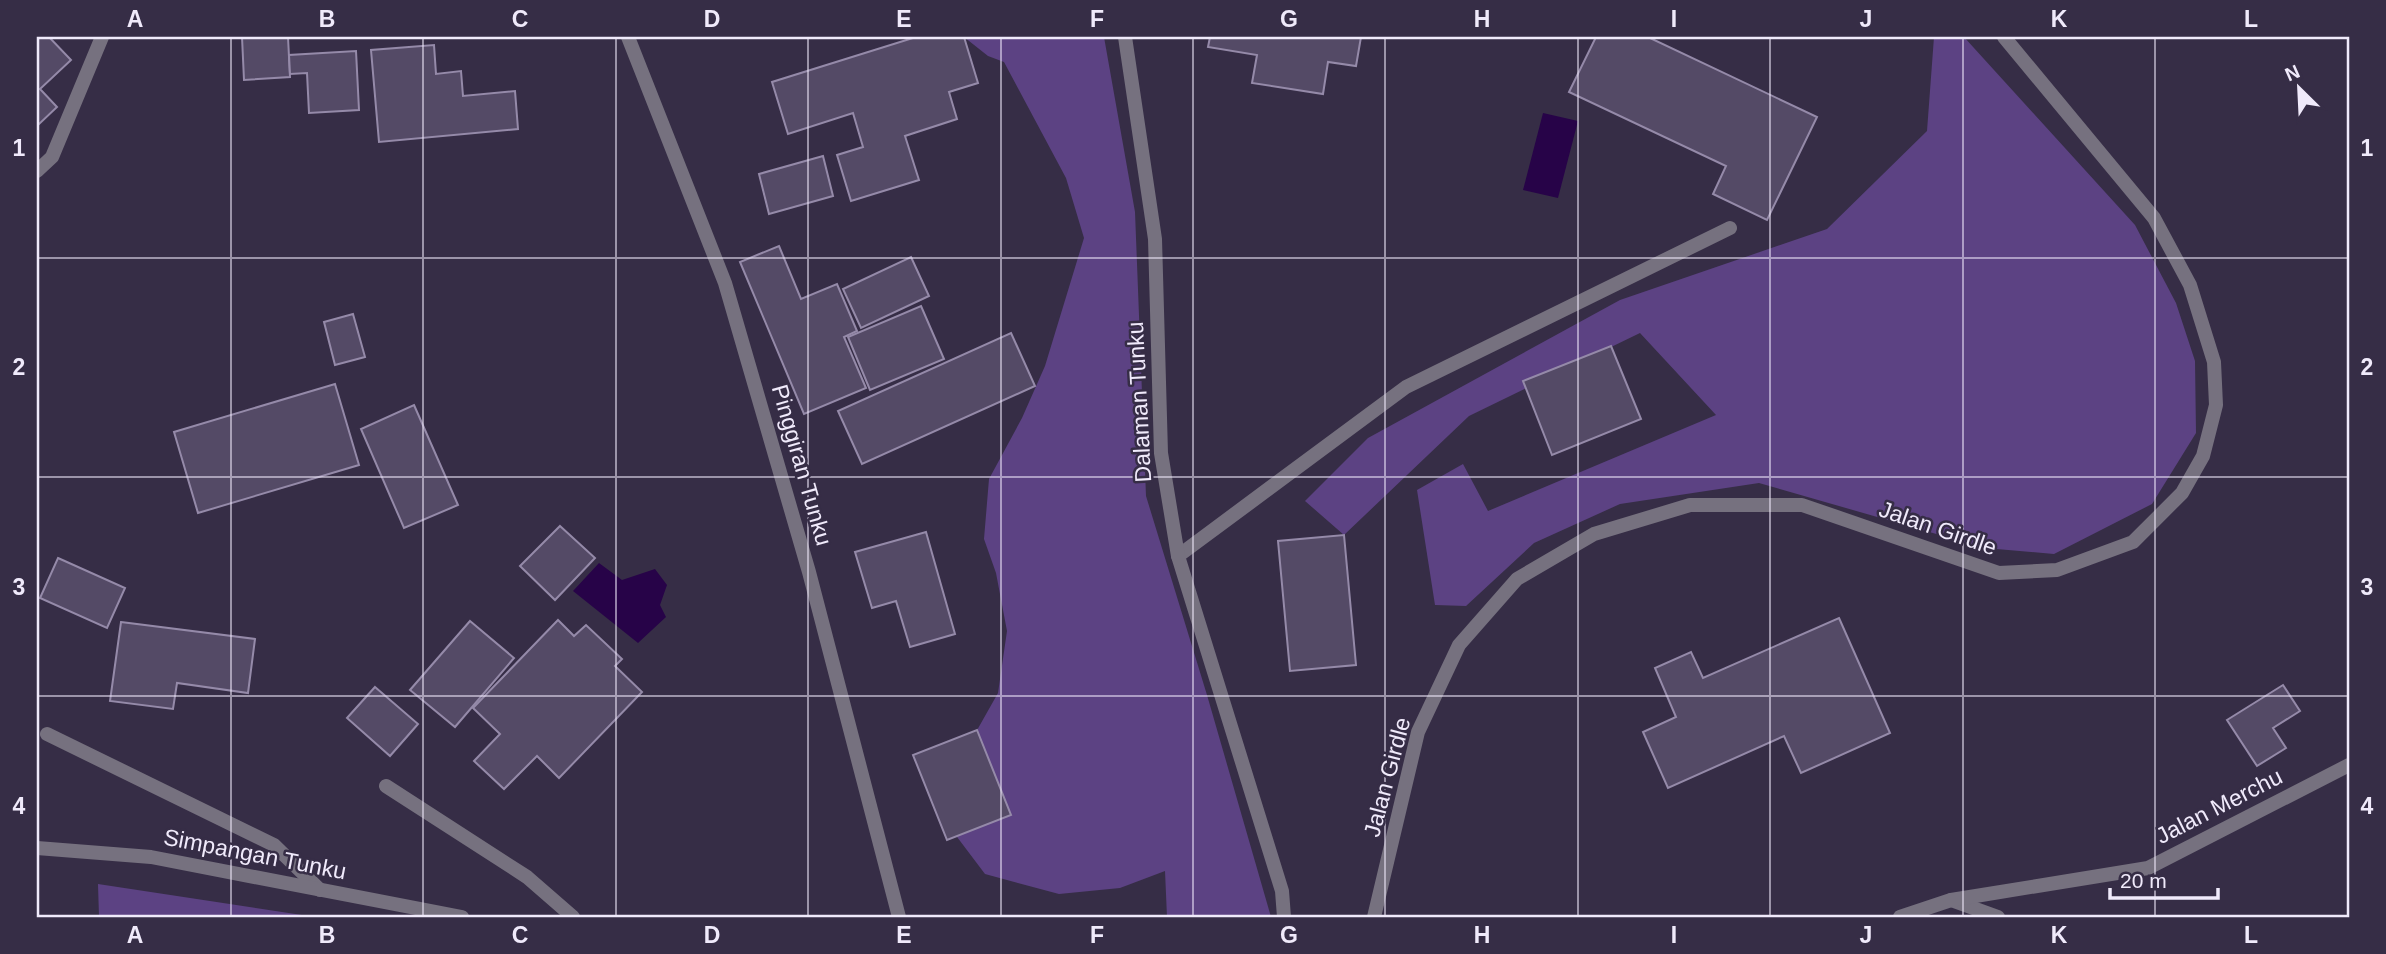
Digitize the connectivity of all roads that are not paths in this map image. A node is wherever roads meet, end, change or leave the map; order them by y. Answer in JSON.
{"nodes":[{"id":1,"x":102,"y":37,"type":"edge"},
{"id":2,"x":628,"y":37,"type":"edge"},
{"id":3,"x":1125,"y":37,"type":"edge"},
{"id":4,"x":2004,"y":37,"type":"edge"},
{"id":5,"x":37,"y":171,"type":"edge"},
{"id":6,"x":1730,"y":229,"type":"dead end"},
{"id":7,"x":1178,"y":556,"type":"junction"},
{"id":8,"x":47,"y":734,"type":"dead end"},
{"id":9,"x":2349,"y":765,"type":"edge"},
{"id":10,"x":386,"y":786,"type":"dead end"},
{"id":11,"x":37,"y":848,"type":"edge"},
{"id":12,"x":320,"y":890,"type":"junction"},
{"id":13,"x":1951,"y":901,"type":"junction"},
{"id":14,"x":462,"y":917,"type":"edge"},
{"id":15,"x":573,"y":917,"type":"edge"},
{"id":16,"x":899,"y":917,"type":"edge"},
{"id":17,"x":1284,"y":917,"type":"edge"},
{"id":18,"x":1374,"y":917,"type":"edge"},
{"id":19,"x":1900,"y":917,"type":"edge"},
{"id":20,"x":1998,"y":917,"type":"edge"}],
"edges":[{"from":1,"to":5,"type":"street"},
{"from":2,"to":16,"type":"street","name":"Pinggiran Tunku"},
{"from":3,"to":7,"type":"street","name":"Dalaman Tunku"},
{"from":4,"to":18,"type":"street","name":"Jalan Girdle"},
{"from":6,"to":7,"type":"street"},
{"from":7,"to":17,"type":"street","name":"Dalaman Tunku"},
{"from":8,"to":12,"type":"street"},
{"from":9,"to":13,"type":"street","name":"Jalan Merchu"},
{"from":10,"to":15,"type":"street"},
{"from":11,"to":12,"type":"street","name":"Simpangan Tunku"},
{"from":12,"to":14,"type":"street","name":"Simpangan Tunku"},
{"from":13,"to":19,"type":"street","name":"Jalan Merchu"},
{"from":13,"to":20,"type":"street"}]}
